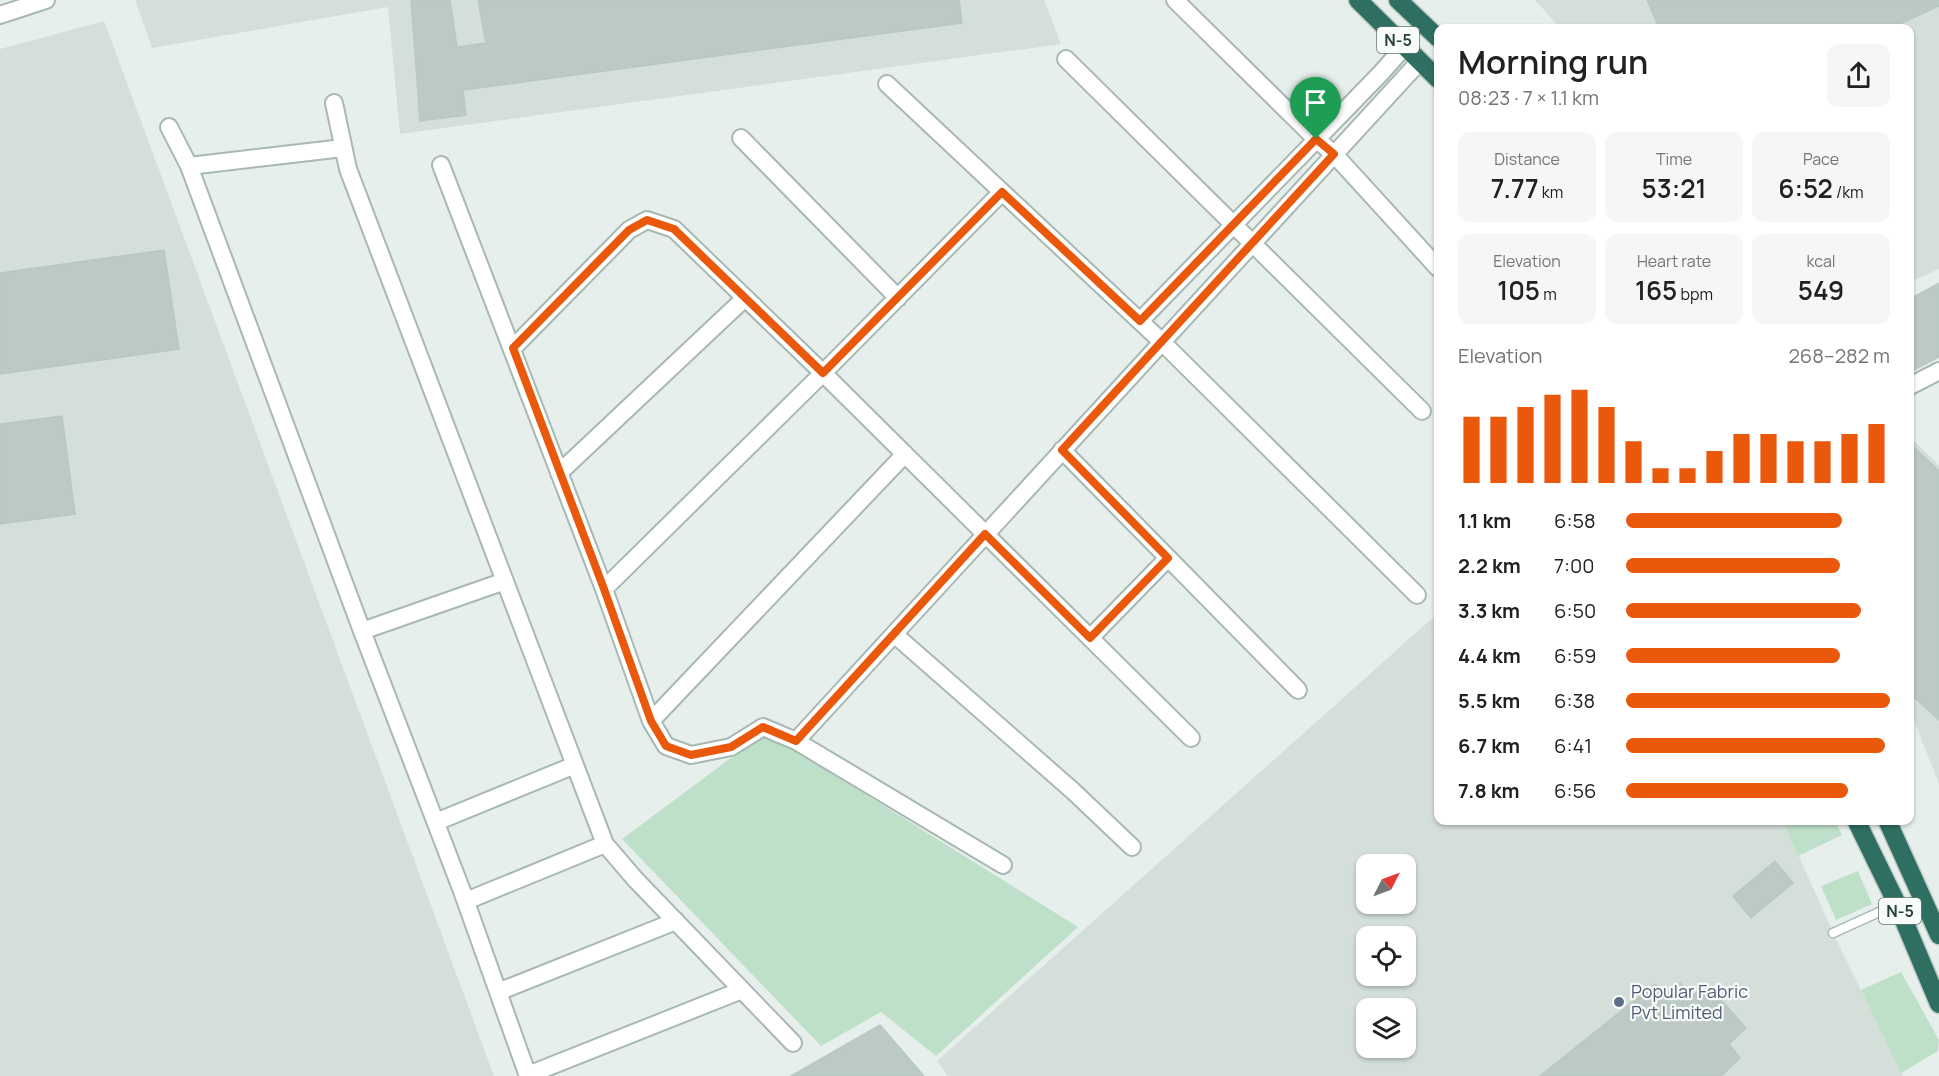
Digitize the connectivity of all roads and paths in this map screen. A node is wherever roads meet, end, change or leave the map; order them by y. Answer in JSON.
{"nodes":[{"id":1,"x":46,"y":0,"type":"edge"},
{"id":2,"x":1175,"y":0,"type":"edge"},
{"id":3,"x":1358,"y":0,"type":"edge"},
{"id":4,"x":1398,"y":0,"type":"edge"},
{"id":5,"x":0,"y":15,"type":"edge"},
{"id":6,"x":1434,"y":34,"type":"edge"},
{"id":7,"x":1405,"y":46,"type":"junction"},
{"id":8,"x":1066,"y":59,"type":"dead end"},
{"id":9,"x":1420,"y":61,"type":"junction"},
{"id":10,"x":1434,"y":76,"type":"edge"},
{"id":11,"x":887,"y":84,"type":"dead end"},
{"id":12,"x":334,"y":103,"type":"dead end"},
{"id":13,"x":169,"y":127,"type":"dead end"},
{"id":14,"x":741,"y":138,"type":"dead end"},
{"id":15,"x":1316,"y":139,"type":"junction"},
{"id":16,"x":343,"y":148,"type":"junction"},
{"id":17,"x":1334,"y":154,"type":"junction"},
{"id":18,"x":441,"y":165,"type":"dead end"},
{"id":19,"x":189,"y":166,"type":"junction"},
{"id":20,"x":1002,"y":192,"type":"junction"},
{"id":21,"x":1233,"y":224,"type":"junction"},
{"id":22,"x":1252,"y":243,"type":"junction"},
{"id":23,"x":1434,"y":264,"type":"edge"},
{"id":24,"x":745,"y":298,"type":"junction"},
{"id":25,"x":898,"y":298,"type":"junction"},
{"id":26,"x":1140,"y":321,"type":"junction"},
{"id":27,"x":1161,"y":341,"type":"junction"},
{"id":28,"x":513,"y":348,"type":"junction"},
{"id":29,"x":1939,"y":371,"type":"edge"},
{"id":30,"x":823,"y":373,"type":"junction"},
{"id":31,"x":1914,"y":384,"type":"edge"},
{"id":32,"x":1422,"y":411,"type":"dead end"},
{"id":33,"x":1062,"y":450,"type":"junction"},
{"id":34,"x":905,"y":454,"type":"junction"},
{"id":35,"x":559,"y":473,"type":"junction"},
{"id":36,"x":985,"y":534,"type":"junction"},
{"id":37,"x":1168,"y":558,"type":"junction"},
{"id":38,"x":505,"y":581,"type":"junction"},
{"id":39,"x":604,"y":589,"type":"junction"},
{"id":40,"x":1417,"y":595,"type":"dead end"},
{"id":41,"x":362,"y":631,"type":"junction"},
{"id":42,"x":894,"y":634,"type":"junction"},
{"id":43,"x":1090,"y":638,"type":"junction"},
{"id":44,"x":1298,"y":690,"type":"dead end"},
{"id":45,"x":651,"y":721,"type":"junction"},
{"id":46,"x":1191,"y":738,"type":"dead end"},
{"id":47,"x":796,"y":741,"type":"junction"},
{"id":48,"x":575,"y":765,"type":"junction"},
{"id":49,"x":436,"y":822,"type":"junction"},
{"id":50,"x":1858,"y":825,"type":"edge"},
{"id":51,"x":1889,"y":825,"type":"edge"},
{"id":52,"x":605,"y":844,"type":"junction"},
{"id":53,"x":1132,"y":847,"type":"dead end"},
{"id":54,"x":1003,"y":865,"type":"dead end"},
{"id":55,"x":466,"y":901,"type":"junction"},
{"id":56,"x":1897,"y":904,"type":"junction"},
{"id":57,"x":676,"y":921,"type":"junction"},
{"id":58,"x":1833,"y":933,"type":"dead end"},
{"id":59,"x":1939,"y":935,"type":"edge"},
{"id":60,"x":742,"y":990,"type":"junction"},
{"id":61,"x":498,"y":992,"type":"junction"},
{"id":62,"x":1939,"y":1004,"type":"edge"},
{"id":63,"x":793,"y":1043,"type":"dead end"},
{"id":64,"x":528,"y":1076,"type":"edge"}],
"edges":[{"from":1,"to":5,"type":"street"},
{"from":2,"to":15,"type":"street"},
{"from":3,"to":7,"type":"highway","number":"N-5"},
{"from":4,"to":6,"type":"highway","number":"N-5"},
{"from":7,"to":9,"type":"highway","number":"N-5"},
{"from":7,"to":15,"type":"street"},
{"from":8,"to":21,"type":"street"},
{"from":9,"to":10,"type":"highway","number":"N-5"},
{"from":9,"to":17,"type":"street"},
{"from":11,"to":20,"type":"street"},
{"from":12,"to":16,"type":"street"},
{"from":13,"to":19,"type":"street"},
{"from":14,"to":25,"type":"street"},
{"from":15,"to":17,"type":"street"},
{"from":15,"to":21,"type":"street"},
{"from":16,"to":19,"type":"street"},
{"from":16,"to":38,"type":"street"},
{"from":17,"to":22,"type":"street"},
{"from":17,"to":23,"type":"street"},
{"from":18,"to":28,"type":"street"},
{"from":19,"to":41,"type":"street"},
{"from":20,"to":25,"type":"street"},
{"from":20,"to":26,"type":"street"},
{"from":21,"to":22,"type":"street"},
{"from":21,"to":26,"type":"street"},
{"from":22,"to":27,"type":"street"},
{"from":22,"to":32,"type":"street"},
{"from":24,"to":28,"type":"street"},
{"from":24,"to":30,"type":"street"},
{"from":24,"to":35,"type":"street"},
{"from":25,"to":30,"type":"street"},
{"from":26,"to":27,"type":"street"},
{"from":27,"to":33,"type":"street"},
{"from":27,"to":40,"type":"street"},
{"from":28,"to":35,"type":"street"},
{"from":29,"to":31,"type":"street"},
{"from":30,"to":34,"type":"street"},
{"from":30,"to":39,"type":"street"},
{"from":33,"to":36,"type":"street"},
{"from":33,"to":37,"type":"street"},
{"from":34,"to":36,"type":"street"},
{"from":34,"to":45,"type":"street"},
{"from":35,"to":39,"type":"street"},
{"from":36,"to":42,"type":"street"},
{"from":36,"to":43,"type":"street"},
{"from":37,"to":43,"type":"street"},
{"from":37,"to":44,"type":"street"},
{"from":38,"to":41,"type":"street"},
{"from":38,"to":48,"type":"street"},
{"from":39,"to":45,"type":"street"},
{"from":41,"to":49,"type":"street"},
{"from":42,"to":47,"type":"street"},
{"from":42,"to":53,"type":"street"},
{"from":43,"to":46,"type":"street"},
{"from":45,"to":47,"type":"street"},
{"from":47,"to":54,"type":"street"},
{"from":48,"to":49,"type":"street"},
{"from":48,"to":52,"type":"street"},
{"from":49,"to":55,"type":"street"},
{"from":50,"to":56,"type":"highway","number":"N-5"},
{"from":51,"to":59,"type":"highway","number":"N-5"},
{"from":52,"to":55,"type":"street"},
{"from":52,"to":57,"type":"street"},
{"from":55,"to":61,"type":"street"},
{"from":56,"to":58,"type":"lane"},
{"from":56,"to":62,"type":"highway","number":"N-5"},
{"from":57,"to":60,"type":"street"},
{"from":57,"to":61,"type":"street"},
{"from":60,"to":63,"type":"street"},
{"from":60,"to":64,"type":"street"},
{"from":61,"to":64,"type":"street"}]}
